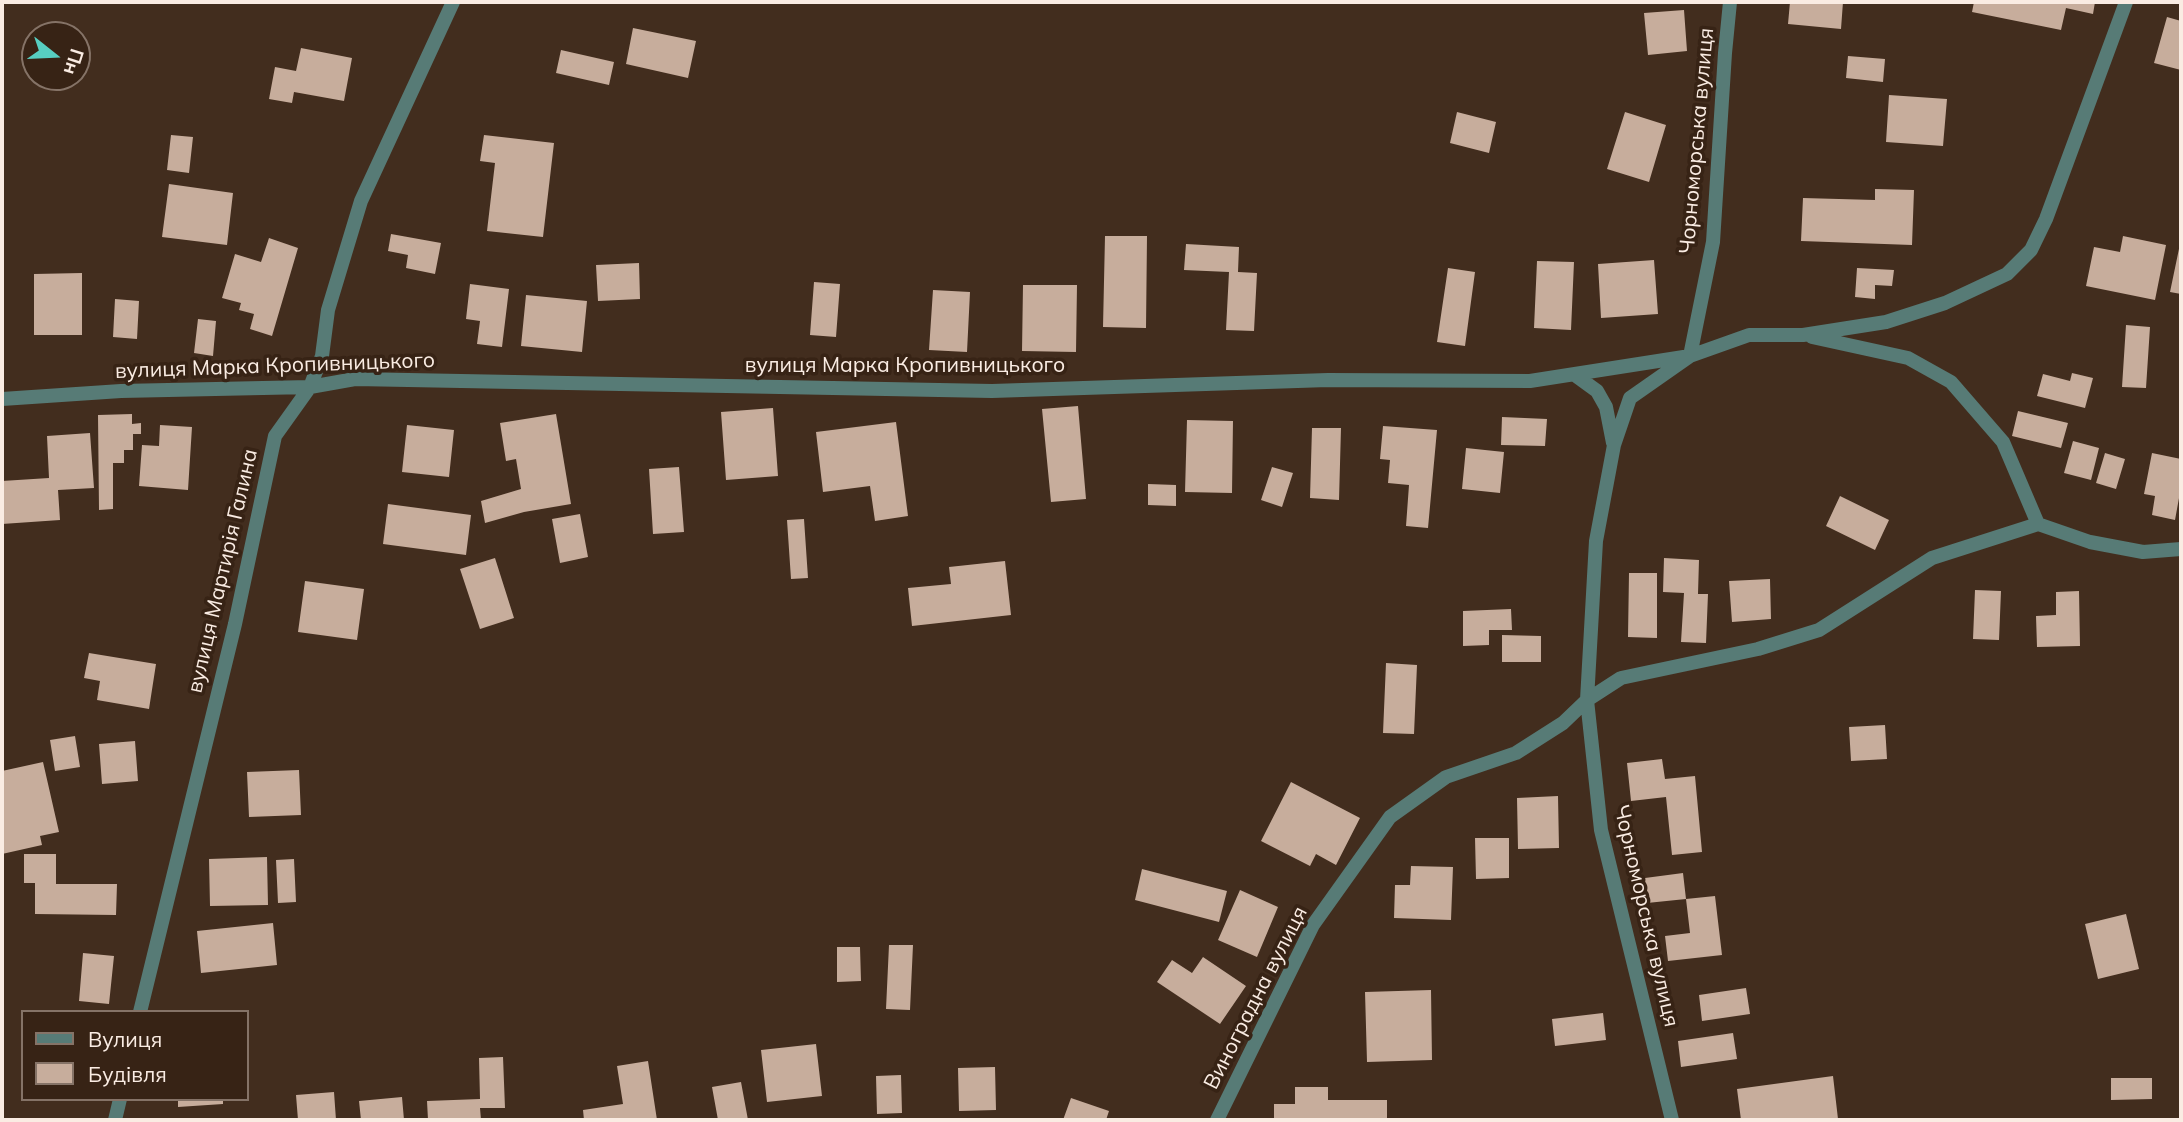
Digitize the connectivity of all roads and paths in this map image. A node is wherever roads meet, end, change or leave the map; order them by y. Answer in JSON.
{"nodes":[{"id":1,"x":453,"y":2,"type":"edge"},
{"id":2,"x":1730,"y":2,"type":"edge"},
{"id":3,"x":2126,"y":2,"type":"edge"},
{"id":4,"x":1803,"y":335,"type":"junction"},
{"id":5,"x":1690,"y":356,"type":"junction"},
{"id":6,"x":1575,"y":374,"type":"junction"},
{"id":7,"x":310,"y":387,"type":"junction"},
{"id":8,"x":2,"y":399,"type":"edge"},
{"id":9,"x":1614,"y":445,"type":"junction"},
{"id":10,"x":2038,"y":524,"type":"junction"},
{"id":11,"x":2181,"y":549,"type":"edge"},
{"id":12,"x":1587,"y":700,"type":"junction"},
{"id":13,"x":141,"y":1010,"type":"edge"},
{"id":14,"x":120,"y":1101,"type":"edge"},
{"id":15,"x":115,"y":1120,"type":"edge"},
{"id":16,"x":1217,"y":1120,"type":"edge"},
{"id":17,"x":1672,"y":1120,"type":"edge"}],
"edges":[{"from":1,"to":7,"type":"street","name":"вулиця Мартирія Галина"},
{"from":2,"to":5,"type":"street","name":"Чорноморська вулиця"},
{"from":3,"to":4,"type":"street"},
{"from":4,"to":5,"type":"street","name":"вулиця Марка Кропивницького"},
{"from":4,"to":10,"type":"street"},
{"from":5,"to":6,"type":"street","name":"вулиця Марка Кропивницького"},
{"from":5,"to":9,"type":"street","name":"Чорноморська вулиця"},
{"from":6,"to":7,"type":"street","name":"вулиця Марка Кропивницького"},
{"from":6,"to":9,"type":"street"},
{"from":7,"to":8,"type":"street","name":"вулиця Марка Кропивницького"},
{"from":7,"to":13,"type":"street","name":"вулиця Мартирія Галина"},
{"from":9,"to":12,"type":"street","name":"Чорноморська вулиця"},
{"from":10,"to":11,"type":"street"},
{"from":10,"to":12,"type":"street","name":"Виноградна вулиця"},
{"from":12,"to":16,"type":"street","name":"Виноградна вулиця"},
{"from":12,"to":17,"type":"street","name":"Чорноморська вулиця"},
{"from":14,"to":15,"type":"street"}]}
